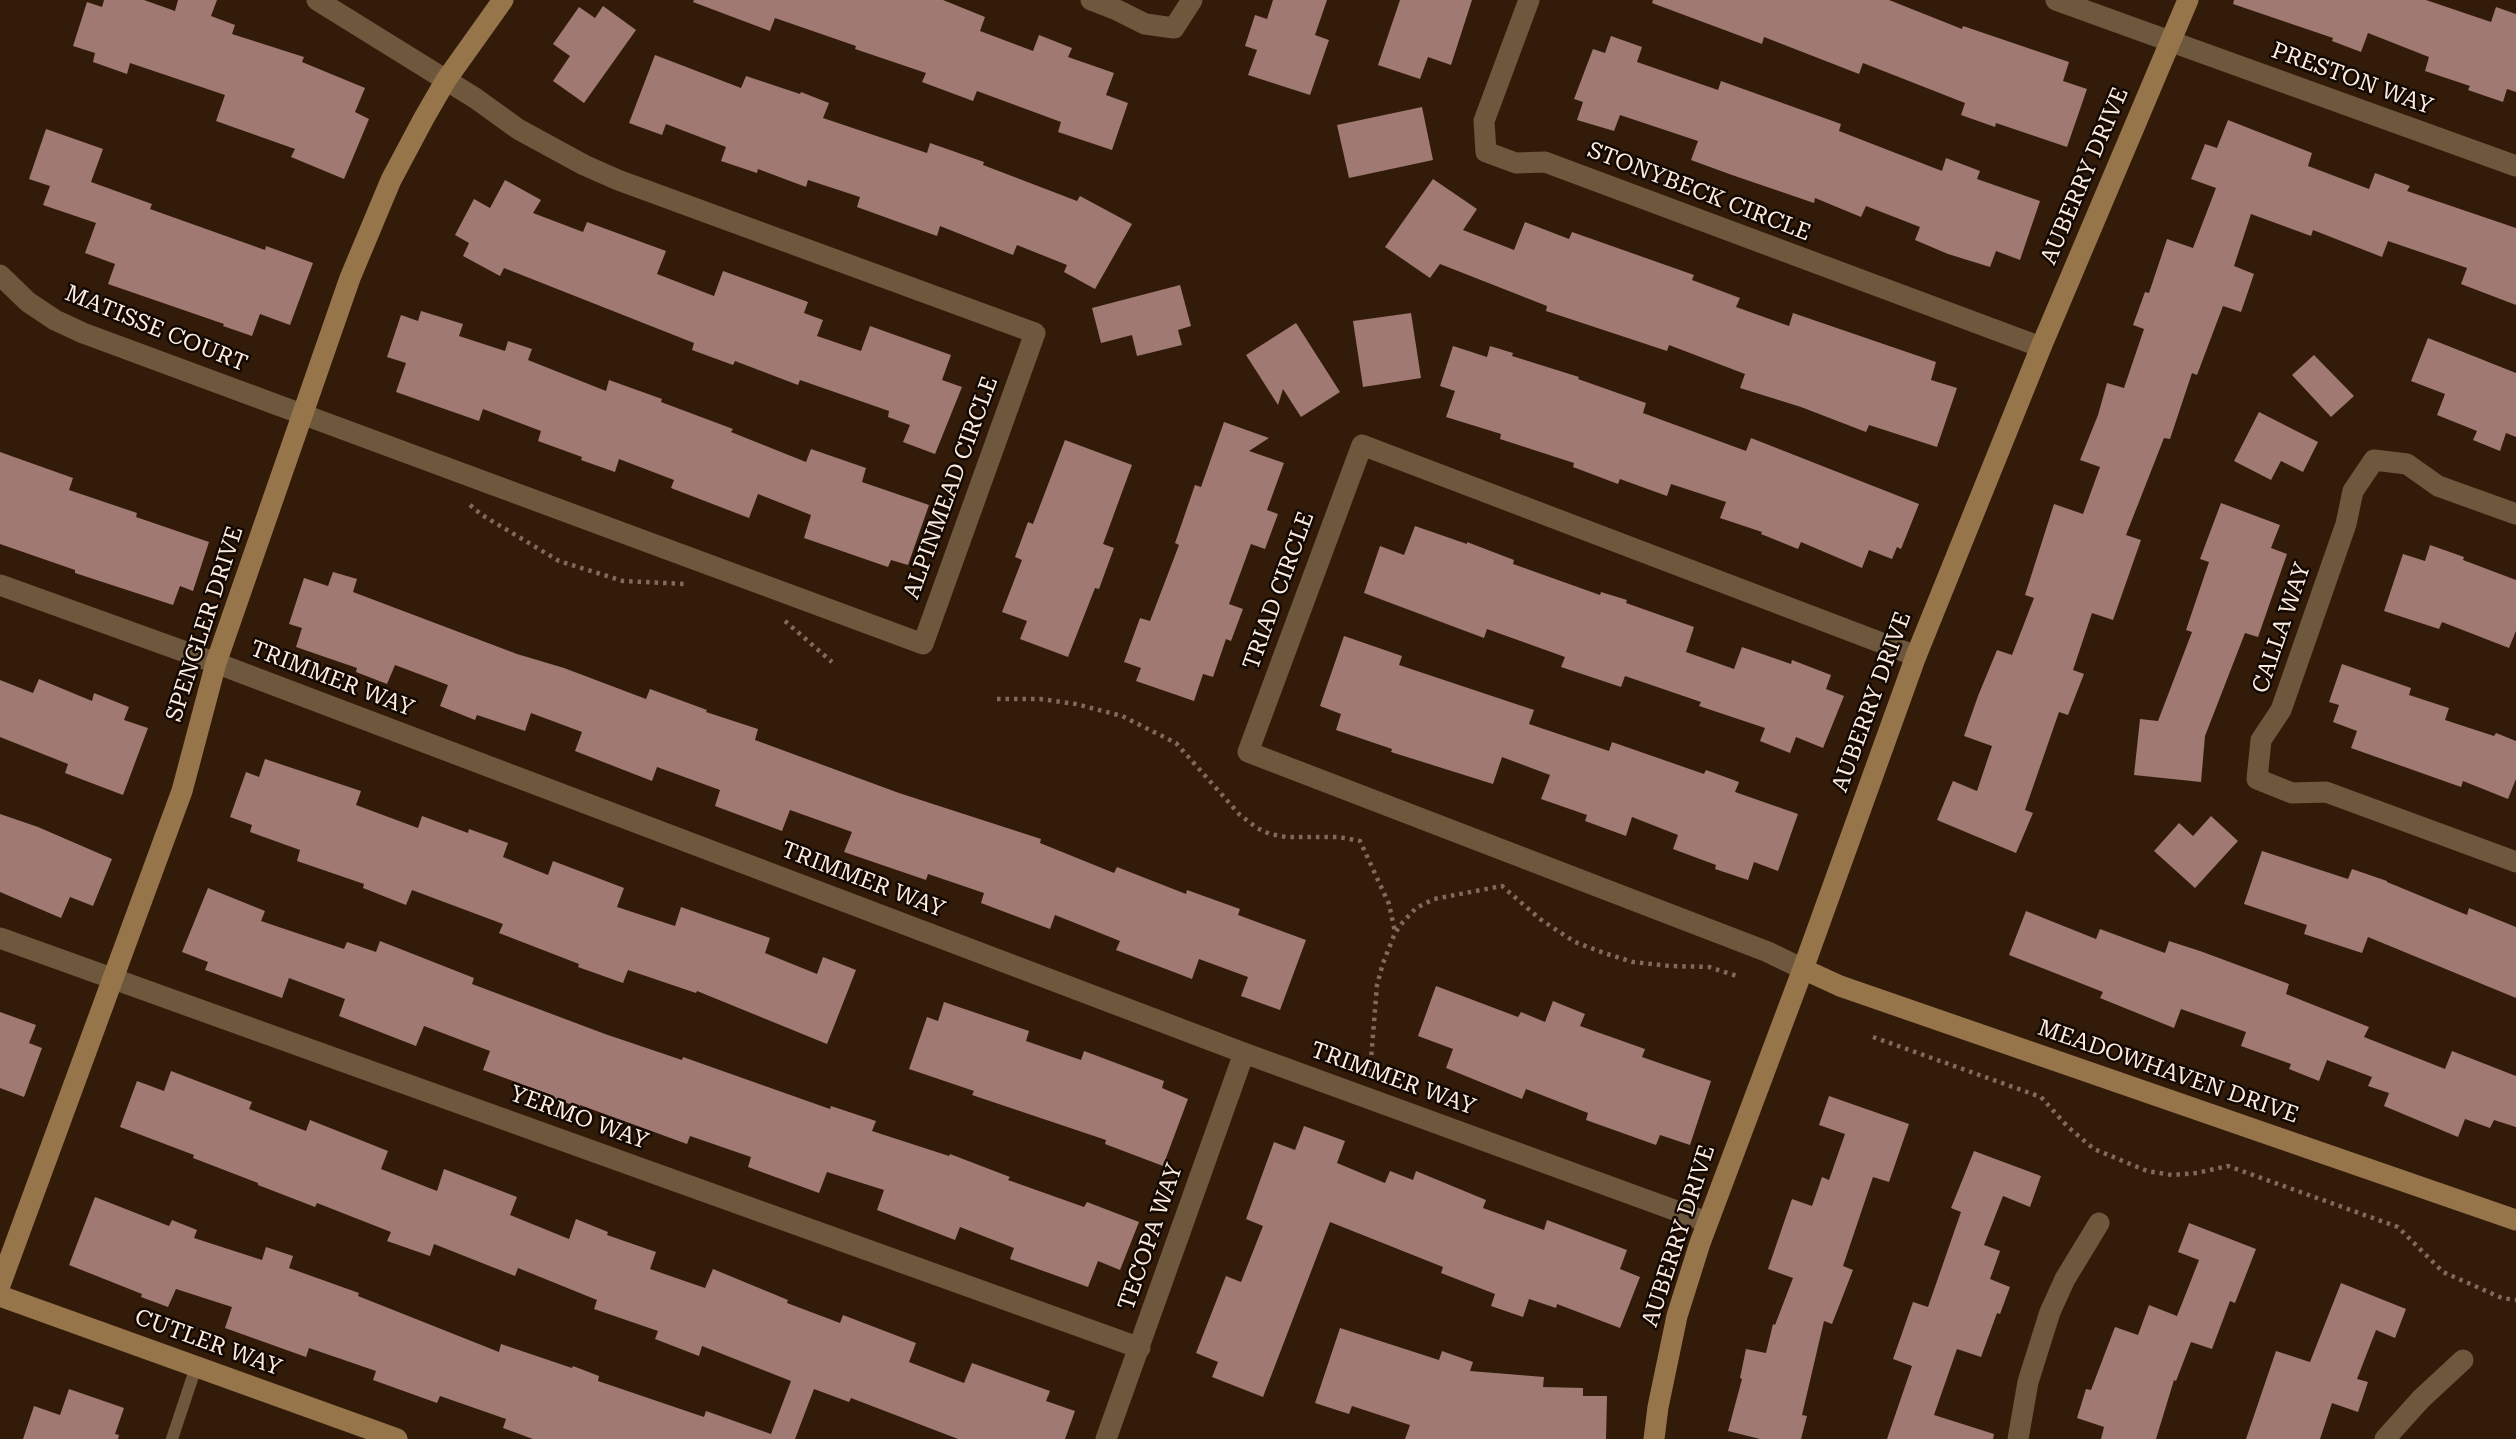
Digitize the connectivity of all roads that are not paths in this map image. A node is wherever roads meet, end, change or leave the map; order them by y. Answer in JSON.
{"nodes":[{"id":1,"x":317,"y":0,"type":"edge"},
{"id":2,"x":503,"y":0,"type":"edge"},
{"id":3,"x":1091,"y":0,"type":"edge"},
{"id":4,"x":1192,"y":0,"type":"edge"},
{"id":5,"x":1529,"y":0,"type":"edge"},
{"id":6,"x":2056,"y":0,"type":"edge"},
{"id":7,"x":2188,"y":0,"type":"edge"},
{"id":8,"x":2170,"y":42,"type":"junction"},
{"id":9,"x":446,"y":80,"type":"junction"},
{"id":10,"x":2516,"y":166,"type":"edge"},
{"id":11,"x":0,"y":275,"type":"edge"},
{"id":12,"x":2042,"y":347,"type":"junction"},
{"id":13,"x":304,"y":413,"type":"junction"},
{"id":14,"x":2516,"y":514,"type":"edge"},
{"id":15,"x":0,"y":586,"type":"edge"},
{"id":16,"x":1916,"y":656,"type":"junction"},
{"id":17,"x":216,"y":663,"type":"junction"},
{"id":18,"x":2516,"y":862,"type":"edge"},
{"id":19,"x":0,"y":937,"type":"edge"},
{"id":20,"x":1803,"y":969,"type":"junction"},
{"id":21,"x":114,"y":978,"type":"junction"},
{"id":22,"x":1244,"y":1053,"type":"junction"},
{"id":23,"x":2516,"y":1220,"type":"edge"},
{"id":24,"x":1707,"y":1222,"type":"junction"},
{"id":25,"x":2099,"y":1223,"type":"dead end"},
{"id":26,"x":0,"y":1285,"type":"edge"},
{"id":27,"x":0,"y":1296,"type":"edge"},
{"id":28,"x":1140,"y":1348,"type":"junction"},
{"id":29,"x":2463,"y":1360,"type":"dead end"},
{"id":30,"x":196,"y":1367,"type":"junction"},
{"id":31,"x":172,"y":1439,"type":"edge"},
{"id":32,"x":397,"y":1439,"type":"edge"},
{"id":33,"x":1106,"y":1439,"type":"edge"},
{"id":34,"x":1654,"y":1439,"type":"edge"},
{"id":35,"x":2018,"y":1439,"type":"edge"},
{"id":36,"x":2385,"y":1439,"type":"edge"}],
"edges":[{"from":1,"to":9,"type":"street"},
{"from":2,"to":9,"type":"street","name":"SPENGLER DRIVE"},
{"from":3,"to":4,"type":"street"},
{"from":5,"to":12,"type":"street","name":"STONYBECK CIRCLE"},
{"from":6,"to":8,"type":"street"},
{"from":7,"to":8,"type":"street","name":"AUBERRY DRIVE"},
{"from":8,"to":10,"type":"street","name":"PRESTON WAY"},
{"from":8,"to":12,"type":"street","name":"AUBERRY DRIVE"},
{"from":9,"to":13,"type":"street","name":"SPENGLER DRIVE"},
{"from":9,"to":13,"type":"street","name":"ALPINMEAD CIRCLE"},
{"from":11,"to":13,"type":"street","name":"MATISSE COURT"},
{"from":12,"to":16,"type":"street","name":"AUBERRY DRIVE"},
{"from":13,"to":17,"type":"street","name":"SPENGLER DRIVE"},
{"from":14,"to":18,"type":"street","name":"CALLA WAY"},
{"from":15,"to":17,"type":"street","name":"TRIMMER WAY"},
{"from":16,"to":20,"type":"street","name":"AUBERRY DRIVE"},
{"from":16,"to":20,"type":"street","name":"TRIAD CIRCLE"},
{"from":17,"to":21,"type":"street","name":"SPENGLER DRIVE"},
{"from":17,"to":22,"type":"street","name":"TRIMMER WAY"},
{"from":19,"to":21,"type":"street","name":"YERMO WAY"},
{"from":20,"to":23,"type":"street","name":"MEADOWHAVEN DRIVE"},
{"from":20,"to":24,"type":"street","name":"AUBERRY DRIVE"},
{"from":21,"to":26,"type":"street","name":"SPENGLER DRIVE"},
{"from":21,"to":28,"type":"street","name":"YERMO WAY"},
{"from":22,"to":24,"type":"street","name":"TRIMMER WAY"},
{"from":22,"to":28,"type":"street","name":"TECOPA WAY"},
{"from":24,"to":34,"type":"street","name":"AUBERRY DRIVE"},
{"from":25,"to":35,"type":"street"},
{"from":27,"to":30,"type":"street","name":"CUTLER WAY"},
{"from":28,"to":33,"type":"street","name":"TECOPA WAY"},
{"from":29,"to":36,"type":"street"},
{"from":30,"to":31,"type":"lane"},
{"from":30,"to":32,"type":"street","name":"CUTLER WAY"}]}
